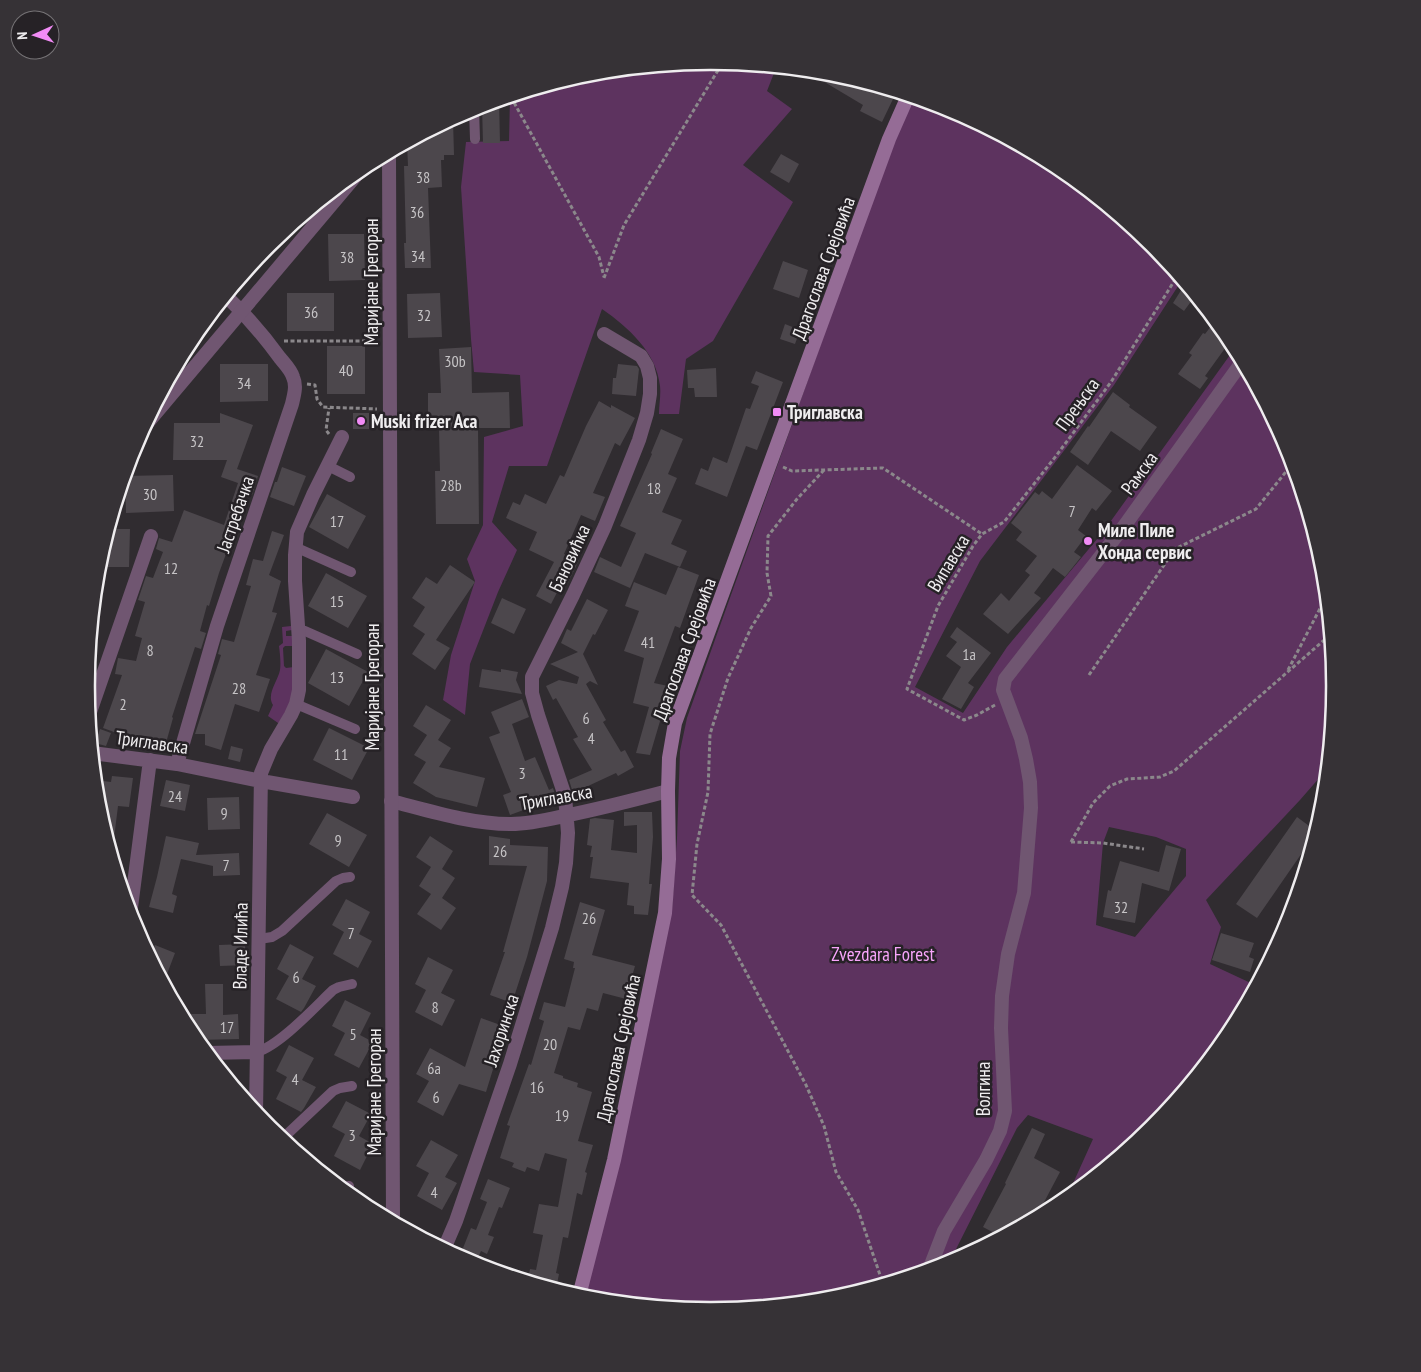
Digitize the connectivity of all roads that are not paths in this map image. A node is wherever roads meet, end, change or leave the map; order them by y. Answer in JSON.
{"nodes":[{"id":1,"x":905,"y":102,"type":"edge"},
{"id":2,"x":474,"y":117,"type":"edge"},
{"id":3,"x":475,"y":140,"type":"dead end"},
{"id":4,"x":389,"y":161,"type":"edge"},
{"id":5,"x":340,"y":194,"type":"edge"},
{"id":6,"x":231,"y":300,"type":"edge"},
{"id":7,"x":241,"y":310,"type":"junction"},
{"id":8,"x":604,"y":334,"type":"dead end"},
{"id":9,"x":1238,"y":368,"type":"edge"},
{"id":10,"x":164,"y":403,"type":"edge"},
{"id":11,"x":335,"y":436,"type":"road end"},
{"id":12,"x":328,"y":466,"type":"junction"},
{"id":13,"x":350,"y":477,"type":"dead end"},
{"id":14,"x":151,"y":536,"type":"dead end"},
{"id":15,"x":295,"y":547,"type":"junction"},
{"id":16,"x":352,"y":572,"type":"dead end"},
{"id":17,"x":298,"y":630,"type":"junction"},
{"id":18,"x":357,"y":654,"type":"dead end"},
{"id":19,"x":1005,"y":696,"type":"joint"},
{"id":20,"x":95,"y":699,"type":"edge"},
{"id":21,"x":296,"y":704,"type":"junction"},
{"id":22,"x":355,"y":729,"type":"dead end"},
{"id":23,"x":99,"y":754,"type":"edge"},
{"id":24,"x":150,"y":760,"type":"junction"},
{"id":25,"x":177,"y":764,"type":"junction"},
{"id":26,"x":260,"y":781,"type":"junction"},
{"id":27,"x":668,"y":790,"type":"junction"},
{"id":28,"x":353,"y":797,"type":"dead end"},
{"id":29,"x":391,"y":800,"type":"junction"},
{"id":30,"x":567,"y":816,"type":"junction"},
{"id":31,"x":350,"y":876,"type":"dead end"},
{"id":32,"x":132,"y":898,"type":"edge"},
{"id":33,"x":259,"y":939,"type":"junction"},
{"id":34,"x":352,"y":984,"type":"dead end"},
{"id":35,"x":257,"y":1052,"type":"junction"},
{"id":36,"x":216,"y":1053,"type":"edge"},
{"id":37,"x":352,"y":1086,"type":"dead end"},
{"id":38,"x":256,"y":1102,"type":"edge"},
{"id":39,"x":288,"y":1134,"type":"edge"},
{"id":40,"x":393,"y":1213,"type":"edge"},
{"id":41,"x":447,"y":1242,"type":"edge"},
{"id":42,"x":932,"y":1260,"type":"edge"},
{"id":43,"x":581,"y":1288,"type":"edge"}],
"edges":[{"from":1,"to":27,"type":"main road","name":"Драгослава Срејовића"},
{"from":2,"to":3,"type":"lane"},
{"from":4,"to":29,"type":"street","name":"Маријане Грегоран"},
{"from":5,"to":7,"type":"street"},
{"from":6,"to":7,"type":"street"},
{"from":7,"to":10,"type":"street"},
{"from":7,"to":25,"type":"street","name":"Јастребачка"},
{"from":8,"to":30,"type":"street","name":"Бановићка"},
{"from":9,"to":19,"type":"street","name":"Рамска"},
{"from":11,"to":12,"type":"street"},
{"from":12,"to":13,"type":"lane"},
{"from":12,"to":15,"type":"street"},
{"from":14,"to":20,"type":"street"},
{"from":15,"to":16,"type":"lane"},
{"from":15,"to":17,"type":"street"},
{"from":17,"to":18,"type":"lane"},
{"from":17,"to":21,"type":"street"},
{"from":19,"to":42,"type":"street","name":"Волгина"},
{"from":21,"to":22,"type":"lane"},
{"from":21,"to":26,"type":"street","name":"Владе Илића"},
{"from":23,"to":24,"type":"street","name":"Триглавска"},
{"from":24,"to":25,"type":"street","name":"Триглавска"},
{"from":24,"to":32,"type":"street"},
{"from":25,"to":26,"type":"street","name":"Триглавска"},
{"from":26,"to":28,"type":"street","name":"Триглавска"},
{"from":26,"to":33,"type":"street","name":"Владе Илића"},
{"from":27,"to":30,"type":"street","name":"Триглавска"},
{"from":27,"to":43,"type":"main road","name":"Драгослава Срејовића"},
{"from":29,"to":30,"type":"street","name":"Триглавска"},
{"from":29,"to":40,"type":"street","name":"Маријане Грегоран"},
{"from":30,"to":41,"type":"street","name":"Јахоринска"},
{"from":31,"to":33,"type":"lane"},
{"from":33,"to":35,"type":"street","name":"Владе Илића"},
{"from":34,"to":35,"type":"lane"},
{"from":35,"to":36,"type":"street"},
{"from":35,"to":38,"type":"street","name":"Владе Илића"},
{"from":37,"to":39,"type":"lane"}]}
